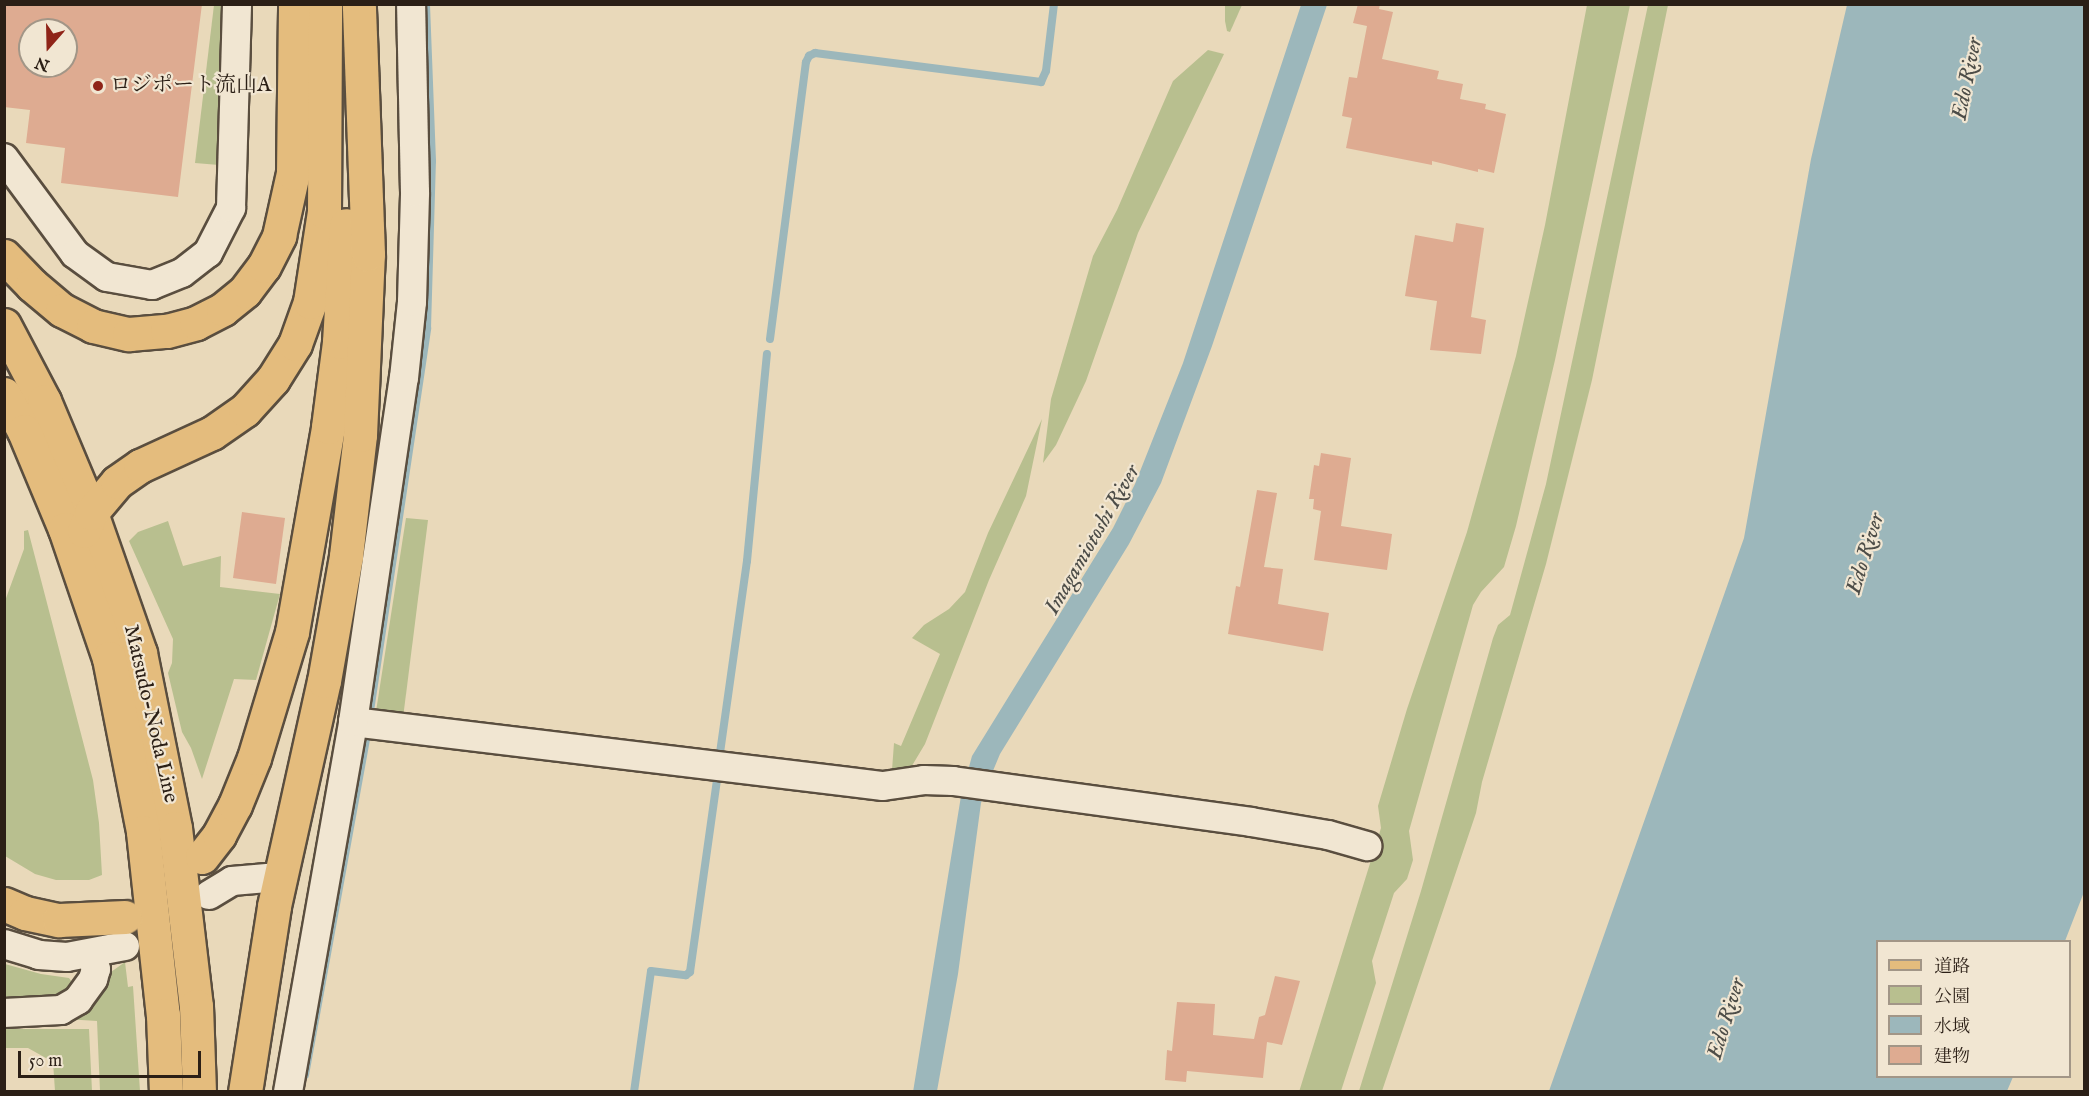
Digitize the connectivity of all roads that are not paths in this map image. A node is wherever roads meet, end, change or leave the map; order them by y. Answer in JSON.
{"nodes":[{"id":1,"x":237,"y":4,"type":"edge"},
{"id":2,"x":295,"y":4,"type":"edge"},
{"id":3,"x":325,"y":4,"type":"edge"},
{"id":4,"x":349,"y":4,"type":"edge"},
{"id":5,"x":359,"y":4,"type":"edge"},
{"id":6,"x":411,"y":4,"type":"edge"},
{"id":7,"x":4,"y":158,"type":"edge"},
{"id":8,"x":4,"y":256,"type":"edge"},
{"id":9,"x":4,"y":325,"type":"edge"},
{"id":10,"x":4,"y":394,"type":"edge"},
{"id":11,"x":91,"y":513,"type":"junction"},
{"id":12,"x":82,"y":577,"type":"junction"},
{"id":13,"x":364,"y":723,"type":"junction"},
{"id":14,"x":1368,"y":846,"type":"dead end"},
{"id":15,"x":202,"y":857,"type":"dead end"},
{"id":16,"x":267,"y":878,"type":"dead end"},
{"id":17,"x":209,"y":895,"type":"dead end"},
{"id":18,"x":4,"y":904,"type":"edge"},
{"id":19,"x":125,"y":931,"type":"joint"},
{"id":20,"x":4,"y":944,"type":"edge"},
{"id":21,"x":91,"y":954,"type":"junction"},
{"id":22,"x":4,"y":1013,"type":"edge"},
{"id":23,"x":166,"y":1092,"type":"edge"},
{"id":24,"x":199,"y":1092,"type":"edge"},
{"id":25,"x":245,"y":1092,"type":"edge"},
{"id":26,"x":288,"y":1092,"type":"edge"}],
"edges":[{"from":1,"to":7,"type":"street"},
{"from":2,"to":8,"type":"main road"},
{"from":3,"to":11,"type":"main road"},
{"from":4,"to":15,"type":"main road"},
{"from":5,"to":25,"type":"main road"},
{"from":6,"to":13,"type":"street"},
{"from":9,"to":11,"type":"main road","name":"Matsudo-Noda Line"},
{"from":10,"to":12,"type":"main road","name":"Matsudo-Noda Line"},
{"from":11,"to":12,"type":"main road"},
{"from":11,"to":24,"type":"main road","name":"Matsudo-Noda Line"},
{"from":12,"to":23,"type":"main road","name":"Matsudo-Noda Line"},
{"from":13,"to":14,"type":"street"},
{"from":13,"to":26,"type":"street"},
{"from":16,"to":17,"type":"street"},
{"from":18,"to":19,"type":"main road"},
{"from":19,"to":21,"type":"street"},
{"from":20,"to":21,"type":"street"},
{"from":21,"to":22,"type":"street"}]}
